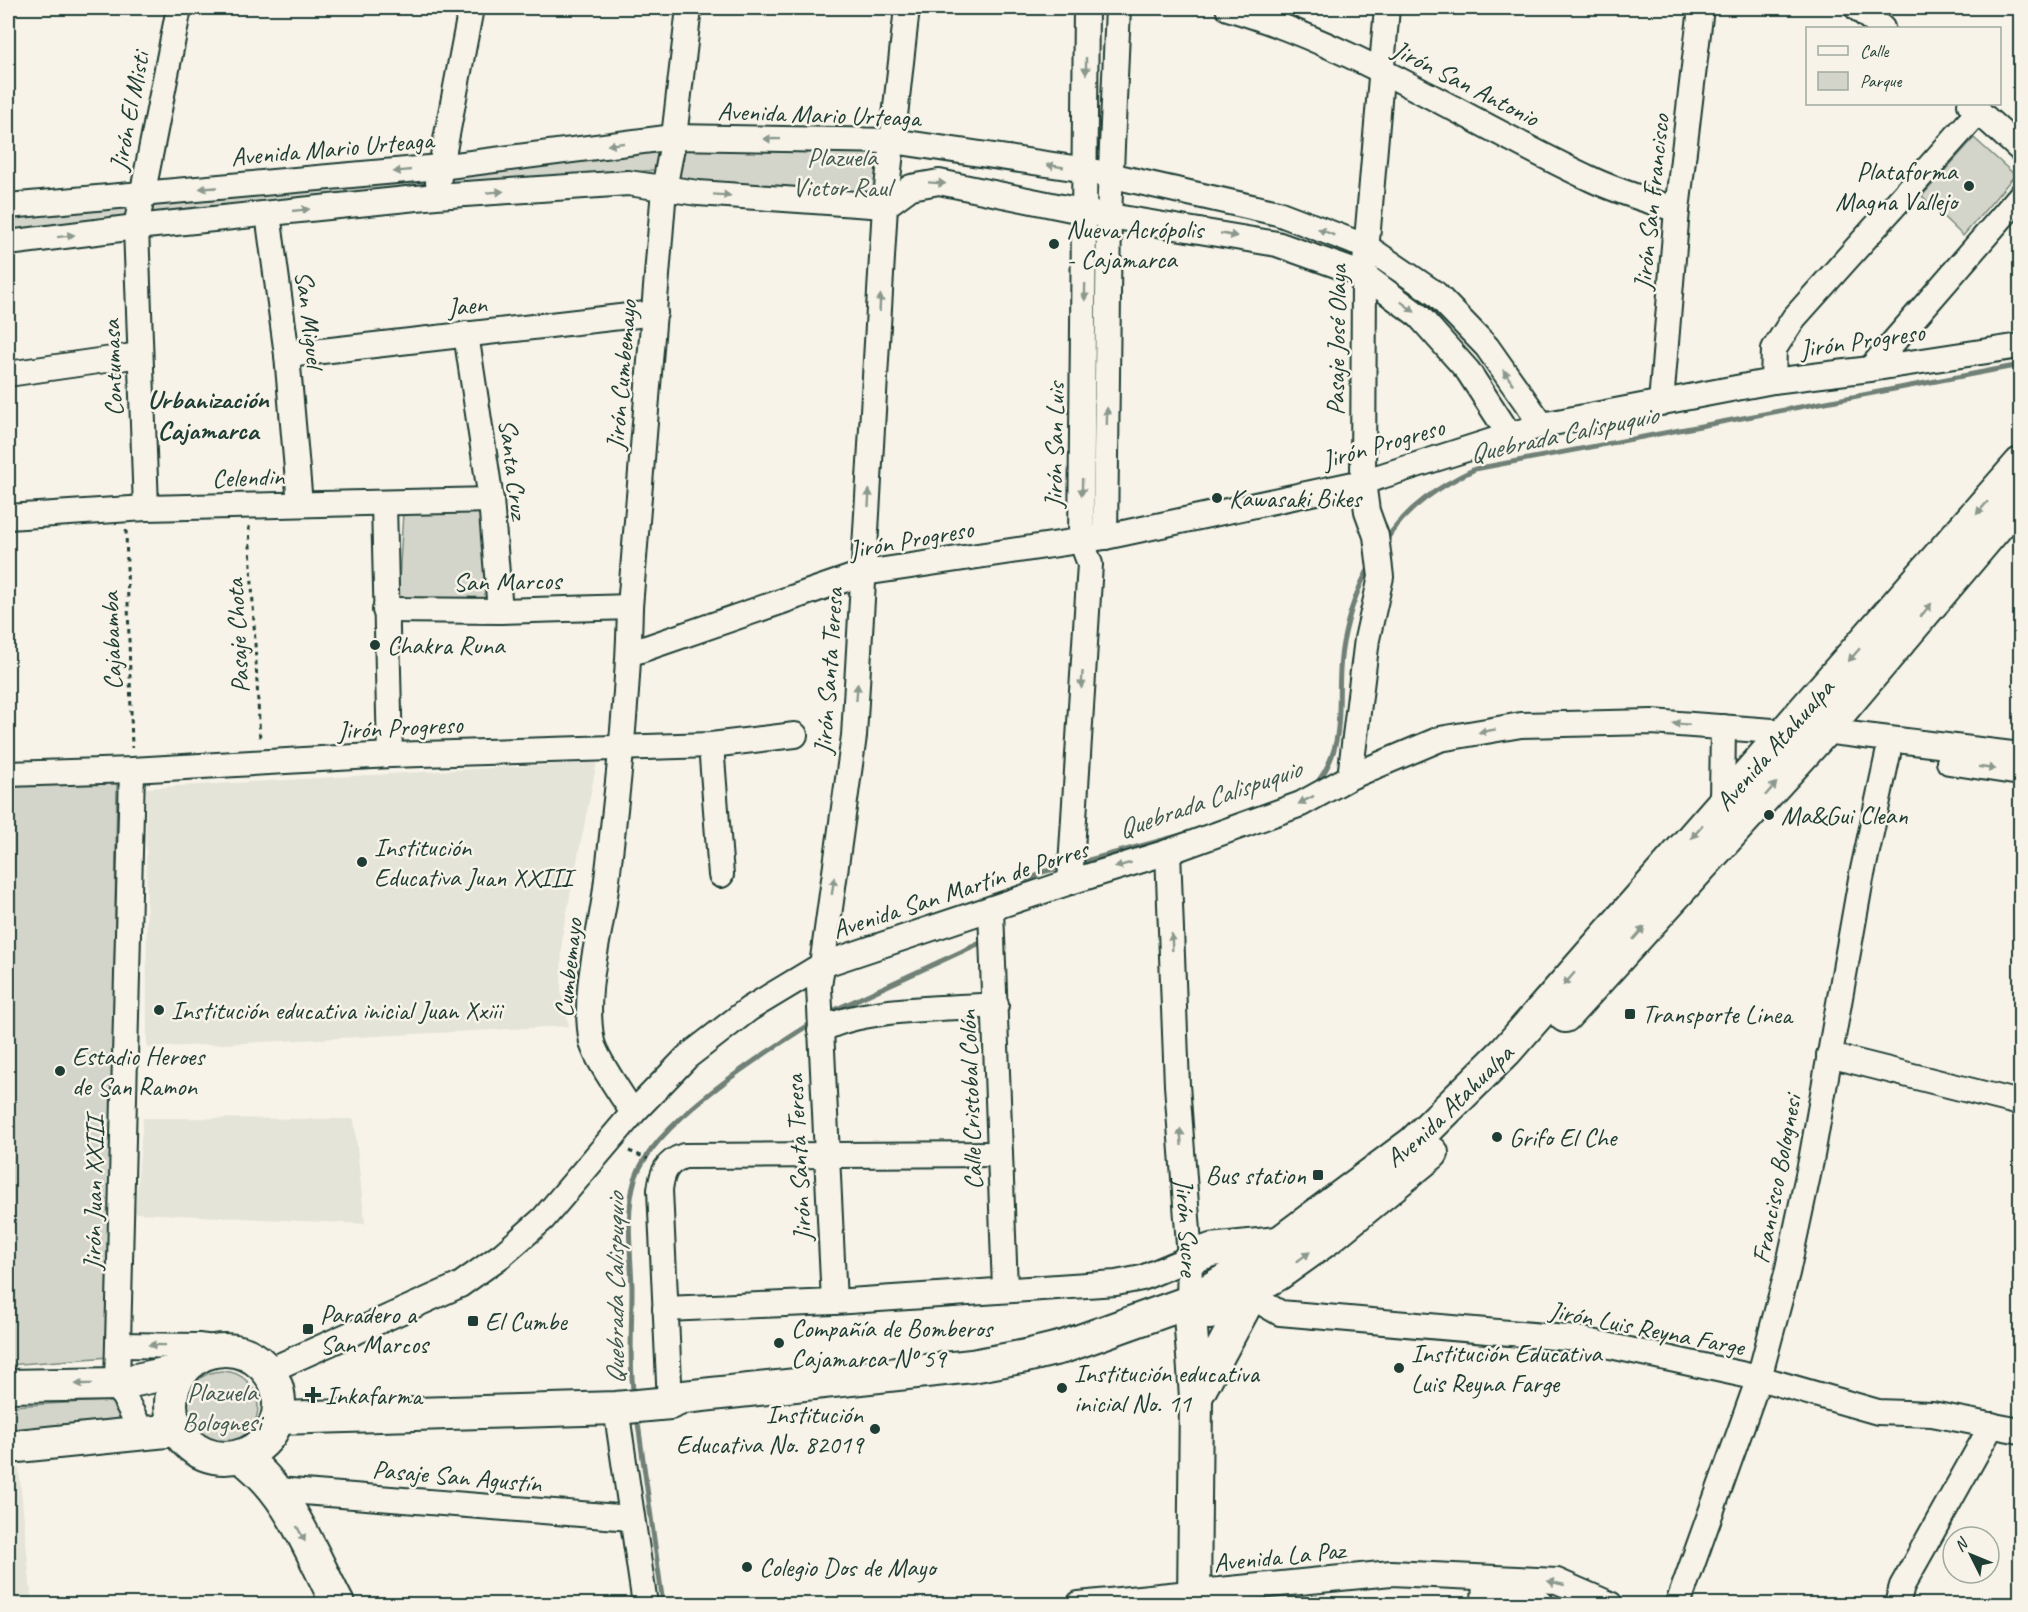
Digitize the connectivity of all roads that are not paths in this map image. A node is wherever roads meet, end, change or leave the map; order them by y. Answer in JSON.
{"nodes":[{"id":1,"x":179,"y":8,"type":"edge"},
{"id":2,"x":689,"y":8,"type":"edge"},
{"id":3,"x":907,"y":8,"type":"edge"},
{"id":4,"x":1086,"y":8,"type":"edge"},
{"id":5,"x":1118,"y":8,"type":"edge"},
{"id":6,"x":1228,"y":8,"type":"edge"},
{"id":7,"x":1387,"y":8,"type":"edge"},
{"id":8,"x":1701,"y":8,"type":"edge"},
{"id":9,"x":1857,"y":8,"type":"edge"},
{"id":10,"x":464,"y":9,"type":"edge"},
{"id":11,"x":1881,"y":27,"type":"edge"},
{"id":12,"x":1382,"y":71,"type":"junction"},
{"id":13,"x":1975,"y":107,"type":"edge"},
{"id":14,"x":674,"y":137,"type":"junction"},
{"id":15,"x":893,"y":141,"type":"junction"},
{"id":16,"x":2020,"y":149,"type":"edge"},
{"id":17,"x":440,"y":167,"type":"junction"},
{"id":18,"x":1087,"y":170,"type":"junction"},
{"id":19,"x":1113,"y":176,"type":"junction"},
{"id":20,"x":664,"y":189,"type":"junction"},
{"id":21,"x":142,"y":192,"type":"junction"},
{"id":22,"x":436,"y":196,"type":"junction"},
{"id":23,"x":2020,"y":196,"type":"edge"},
{"id":24,"x":8,"y":206,"type":"edge"},
{"id":25,"x":885,"y":206,"type":"junction"},
{"id":26,"x":1677,"y":210,"type":"junction"},
{"id":27,"x":268,"y":214,"type":"junction"},
{"id":28,"x":1098,"y":214,"type":"junction"},
{"id":29,"x":136,"y":226,"type":"junction"},
{"id":30,"x":8,"y":243,"type":"edge"},
{"id":31,"x":1367,"y":248,"type":"junction"},
{"id":32,"x":1364,"y":275,"type":"junction"},
{"id":33,"x":655,"y":313,"type":"junction"},
{"id":34,"x":466,"y":334,"type":"junction"},
{"id":35,"x":2020,"y":346,"type":"edge"},
{"id":36,"x":140,"y":355,"type":"junction"},
{"id":37,"x":286,"y":355,"type":"junction"},
{"id":38,"x":1870,"y":369,"type":"junction"},
{"id":39,"x":8,"y":374,"type":"edge"},
{"id":40,"x":1773,"y":381,"type":"junction"},
{"id":41,"x":1661,"y":403,"type":"junction"},
{"id":42,"x":1542,"y":425,"type":"junction"},
{"id":43,"x":1509,"y":434,"type":"junction"},
{"id":44,"x":2020,"y":464,"type":"edge"},
{"id":45,"x":1363,"y":482,"type":"junction"},
{"id":46,"x":2020,"y":499,"type":"edge"},
{"id":47,"x":491,"y":500,"type":"junction"},
{"id":48,"x":300,"y":504,"type":"junction"},
{"id":49,"x":384,"y":504,"type":"junction"},
{"id":50,"x":136,"y":509,"type":"junction"},
{"id":51,"x":8,"y":517,"type":"edge"},
{"id":52,"x":1093,"y":539,"type":"junction"},
{"id":53,"x":864,"y":573,"type":"junction"},
{"id":54,"x":630,"y":607,"type":"junction"},
{"id":55,"x":385,"y":610,"type":"junction"},
{"id":56,"x":500,"y":611,"type":"junction"},
{"id":57,"x":629,"y":654,"type":"junction"},
{"id":58,"x":1723,"y":727,"type":"junction"},
{"id":59,"x":795,"y":735,"type":"dead end"},
{"id":60,"x":1807,"y":736,"type":"junction"},
{"id":61,"x":711,"y":745,"type":"junction"},
{"id":62,"x":620,"y":747,"type":"junction"},
{"id":63,"x":1888,"y":754,"type":"junction"},
{"id":64,"x":390,"y":755,"type":"junction"},
{"id":65,"x":2020,"y":755,"type":"edge"},
{"id":66,"x":132,"y":770,"type":"junction"},
{"id":67,"x":2020,"y":773,"type":"edge"},
{"id":68,"x":8,"y":774,"type":"edge"},
{"id":69,"x":1350,"y":777,"type":"junction"},
{"id":70,"x":1722,"y":803,"type":"junction"},
{"id":71,"x":1168,"y":852,"type":"junction"},
{"id":72,"x":1070,"y":869,"type":"junction"},
{"id":73,"x":721,"y":875,"type":"dead end"},
{"id":74,"x":991,"y":910,"type":"junction"},
{"id":75,"x":822,"y":964,"type":"junction"},
{"id":76,"x":996,"y":1005,"type":"junction"},
{"id":77,"x":819,"y":1030,"type":"junction"},
{"id":78,"x":1829,"y":1055,"type":"junction"},
{"id":79,"x":2020,"y":1103,"type":"edge"},
{"id":80,"x":633,"y":1113,"type":"junction"},
{"id":81,"x":1000,"y":1154,"type":"junction"},
{"id":82,"x":828,"y":1156,"type":"junction"},
{"id":83,"x":1278,"y":1243,"type":"junction"},
{"id":84,"x":1190,"y":1258,"type":"junction"},
{"id":85,"x":1249,"y":1280,"type":"junction"},
{"id":86,"x":1005,"y":1289,"type":"junction"},
{"id":87,"x":834,"y":1302,"type":"junction"},
{"id":88,"x":665,"y":1309,"type":"junction"},
{"id":89,"x":1189,"y":1313,"type":"junction"},
{"id":90,"x":118,"y":1345,"type":"junction"},
{"id":91,"x":237,"y":1351,"type":"junction"},
{"id":92,"x":183,"y":1370,"type":"junction"},
{"id":93,"x":268,"y":1371,"type":"junction"},
{"id":94,"x":1760,"y":1378,"type":"junction"},
{"id":95,"x":117,"y":1384,"type":"junction"},
{"id":96,"x":8,"y":1386,"type":"edge"},
{"id":97,"x":1196,"y":1397,"type":"junction"},
{"id":98,"x":638,"y":1406,"type":"junction"},
{"id":99,"x":278,"y":1418,"type":"junction"},
{"id":100,"x":1992,"y":1425,"type":"junction"},
{"id":101,"x":176,"y":1430,"type":"junction"},
{"id":102,"x":2020,"y":1431,"type":"edge"},
{"id":103,"x":142,"y":1432,"type":"junction"},
{"id":104,"x":8,"y":1447,"type":"edge"},
{"id":105,"x":240,"y":1456,"type":"junction"},
{"id":106,"x":278,"y":1490,"type":"junction"},
{"id":107,"x":631,"y":1518,"type":"junction"},
{"id":108,"x":1485,"y":1578,"type":"junction"},
{"id":109,"x":1194,"y":1599,"type":"edge"},
{"id":110,"x":338,"y":1605,"type":"edge"},
{"id":111,"x":645,"y":1605,"type":"edge"},
{"id":112,"x":1079,"y":1605,"type":"edge"},
{"id":113,"x":1484,"y":1605,"type":"edge"},
{"id":114,"x":1542,"y":1605,"type":"edge"},
{"id":115,"x":1610,"y":1605,"type":"edge"},
{"id":116,"x":1678,"y":1605,"type":"edge"},
{"id":117,"x":1897,"y":1605,"type":"edge"}],
"edges":[{"from":1,"to":21,"type":"street","name":"Jirón El Misti"},
{"from":2,"to":14,"type":"street","name":"Jirón Cumbemayo"},
{"from":3,"to":15,"type":"street","name":"Jirón Santa Teresa"},
{"from":4,"to":18,"type":"street","name":"Jirón San Luis","one_way":true},
{"from":5,"to":19,"type":"street","name":"Jirón San Luis"},
{"from":6,"to":12,"type":"street","name":"Jirón San Antonio"},
{"from":7,"to":12,"type":"street","name":"Pasaje José Olaya"},
{"from":8,"to":26,"type":"street","name":"Jirón San Francisco"},
{"from":9,"to":11,"type":"street"},
{"from":10,"to":17,"type":"street"},
{"from":12,"to":26,"type":"street","name":"Jirón San Antonio"},
{"from":12,"to":31,"type":"street","name":"Pasaje José Olaya"},
{"from":13,"to":16,"type":"street"},
{"from":13,"to":40,"type":"street"},
{"from":15,"to":14,"type":"street","name":"Avenida Mario Urteaga","one_way":true},
{"from":14,"to":17,"type":"street","name":"Avenida Mario Urteaga","one_way":true},
{"from":14,"to":20,"type":"street","name":"Jirón Cumbemayo"},
{"from":18,"to":15,"type":"street","name":"Avenida Mario Urteaga","one_way":true},
{"from":15,"to":25,"type":"street","name":"Jirón Santa Teresa"},
{"from":17,"to":21,"type":"street","name":"Avenida Mario Urteaga","one_way":true},
{"from":17,"to":22,"type":"street"},
{"from":18,"to":19,"type":"street","name":"Avenida Mario Urteaga"},
{"from":18,"to":28,"type":"street","name":"Jirón San Luis"},
{"from":19,"to":28,"type":"street","name":"Jirón San Luis"},
{"from":31,"to":19,"type":"street","name":"Avenida Mario Urteaga","one_way":true},
{"from":22,"to":20,"type":"street","one_way":true},
{"from":20,"to":25,"type":"street","one_way":true},
{"from":20,"to":33,"type":"street","name":"Jirón Cumbemayo"},
{"from":21,"to":24,"type":"street","name":"Avenida Mario Urteaga"},
{"from":21,"to":29,"type":"street","name":"Jirón El Misti"},
{"from":27,"to":22,"type":"street","one_way":true},
{"from":23,"to":38,"type":"street"},
{"from":25,"to":28,"type":"street","one_way":true},
{"from":53,"to":25,"type":"street","name":"Jirón Santa Teresa","one_way":true},
{"from":26,"to":41,"type":"street","name":"Jirón San Francisco"},
{"from":27,"to":29,"type":"street"},
{"from":27,"to":37,"type":"street","name":"San Miguel"},
{"from":28,"to":32,"type":"street","one_way":true},
{"from":28,"to":52,"type":"street","name":"Jirón San Luis"},
{"from":30,"to":29,"type":"street","one_way":true},
{"from":29,"to":36,"type":"street","name":"Contumasa"},
{"from":31,"to":32,"type":"street","name":"Pasaje José Olaya"},
{"from":42,"to":31,"type":"street","name":"Avenida Mario Urteaga","one_way":true},
{"from":32,"to":43,"type":"street","one_way":true},
{"from":32,"to":45,"type":"street","name":"Pasaje José Olaya"},
{"from":33,"to":34,"type":"street","name":"Jaen"},
{"from":33,"to":54,"type":"street","name":"Jirón Cumbemayo"},
{"from":34,"to":37,"type":"street","name":"Jaen"},
{"from":34,"to":47,"type":"street","name":"Santa Cruz"},
{"from":35,"to":38,"type":"street","name":"Jirón Progreso"},
{"from":36,"to":39,"type":"street"},
{"from":36,"to":50,"type":"street","name":"Contumasa"},
{"from":37,"to":48,"type":"street","name":"San Miguel"},
{"from":38,"to":40,"type":"street","name":"Jirón Progreso"},
{"from":40,"to":41,"type":"street","name":"Jirón Progreso"},
{"from":41,"to":42,"type":"street","name":"Jirón Progreso"},
{"from":42,"to":43,"type":"street","name":"Jirón Progreso"},
{"from":43,"to":45,"type":"street","name":"Jirón Progreso"},
{"from":44,"to":60,"type":"main road","name":"Avenida Atahualpa","one_way":true},
{"from":45,"to":52,"type":"street","name":"Jirón Progreso"},
{"from":45,"to":69,"type":"street","name":"Pasaje José Olaya"},
{"from":60,"to":46,"type":"main road","name":"Avenida Atahualpa","one_way":true},
{"from":47,"to":49,"type":"street","name":"Celendin"},
{"from":47,"to":56,"type":"street","name":"Santa Cruz"},
{"from":48,"to":49,"type":"street","name":"Celendin"},
{"from":48,"to":50,"type":"street","name":"Celendin"},
{"from":49,"to":55,"type":"street"},
{"from":50,"to":51,"type":"street","name":"Celendin"},
{"from":52,"to":53,"type":"street","name":"Jirón Progreso"},
{"from":52,"to":72,"type":"street","name":"Jirón San Luis","one_way":true},
{"from":53,"to":57,"type":"street","name":"Jirón Progreso"},
{"from":75,"to":53,"type":"street","name":"Jirón Santa Teresa","one_way":true},
{"from":54,"to":56,"type":"street","name":"San Marcos"},
{"from":54,"to":57,"type":"street","name":"Jirón Cumbemayo"},
{"from":55,"to":56,"type":"street","name":"San Marcos"},
{"from":55,"to":64,"type":"street"},
{"from":57,"to":62,"type":"street","name":"Jirón Cumbemayo"},
{"from":58,"to":60,"type":"street","name":"Avenida San Martín de Porres"},
{"from":58,"to":69,"type":"street","name":"Avenida San Martín de Porres","one_way":true},
{"from":58,"to":70,"type":"street"},
{"from":59,"to":61,"type":"street","name":"Jirón Progreso"},
{"from":60,"to":63,"type":"street","name":"Avenida San Martín de Porres"},
{"from":60,"to":65,"type":"street","name":"Avenida San Martín de Porres"},
{"from":60,"to":70,"type":"main road","name":"Avenida Atahualpa"},
{"from":85,"to":60,"type":"main road","name":"Avenida Atahualpa","one_way":true},
{"from":61,"to":62,"type":"street","name":"Jirón Progreso"},
{"from":61,"to":73,"type":"street"},
{"from":62,"to":64,"type":"street","name":"Jirón Progreso"},
{"from":62,"to":80,"type":"street","name":"Cumbemayo"},
{"from":63,"to":67,"type":"street","name":"Avenida San Martín de Porres","one_way":true},
{"from":63,"to":78,"type":"street","name":"Francisco Bolognesi"},
{"from":64,"to":66,"type":"street","name":"Jirón Progreso"},
{"from":66,"to":68,"type":"street","name":"Jirón Progreso"},
{"from":66,"to":90,"type":"street","name":"Jirón Juan XXIII"},
{"from":69,"to":71,"type":"street","name":"Avenida San Martín de Porres","one_way":true},
{"from":70,"to":83,"type":"main road","name":"Avenida Atahualpa","one_way":true},
{"from":71,"to":72,"type":"street","name":"Avenida San Martín de Porres","one_way":true},
{"from":84,"to":71,"type":"street","name":"Jirón Sucre","one_way":true},
{"from":72,"to":74,"type":"street","name":"Avenida San Martín de Porres"},
{"from":74,"to":75,"type":"street","name":"Avenida San Martín de Porres"},
{"from":74,"to":76,"type":"street","name":"Calle Cristobal Colón"},
{"from":75,"to":77,"type":"street","name":"Jirón Santa Teresa"},
{"from":75,"to":80,"type":"street","name":"Avenida San Martín de Porres"},
{"from":76,"to":77,"type":"street"},
{"from":76,"to":81,"type":"street","name":"Calle Cristobal Colón"},
{"from":77,"to":82,"type":"street","name":"Jirón Santa Teresa"},
{"from":78,"to":79,"type":"street"},
{"from":78,"to":94,"type":"street","name":"Francisco Bolognesi"},
{"from":80,"to":93,"type":"street","name":"Avenida San Martín de Porres"},
{"from":81,"to":82,"type":"street"},
{"from":81,"to":86,"type":"street","name":"Calle Cristobal Colón"},
{"from":82,"to":87,"type":"street","name":"Jirón Santa Teresa"},
{"from":82,"to":88,"type":"street"},
{"from":83,"to":84,"type":"main road"},
{"from":83,"to":85,"type":"main road","name":"Avenida Atahualpa"},
{"from":84,"to":86,"type":"street"},
{"from":84,"to":89,"type":"street","name":"Jirón Sucre"},
{"from":85,"to":89,"type":"main road","name":"Avenida Atahualpa"},
{"from":85,"to":94,"type":"street","name":"Jirón Luis Reyna Farge"},
{"from":85,"to":97,"type":"main road"},
{"from":86,"to":87,"type":"street"},
{"from":87,"to":88,"type":"street"},
{"from":88,"to":98,"type":"street"},
{"from":89,"to":97,"type":"main road","name":"Jirón Sucre"},
{"from":89,"to":98,"type":"main road","name":"Avenida Atahualpa"},
{"from":91,"to":90,"type":"street","one_way":true},
{"from":90,"to":95,"type":"street","name":"Jirón Juan XXIII"},
{"from":91,"to":92,"type":"main road"},
{"from":91,"to":93,"type":"main road"},
{"from":92,"to":95,"type":"main road"},
{"from":92,"to":101,"type":"main road"},
{"from":93,"to":99,"type":"main road"},
{"from":94,"to":100,"type":"street","name":"Jirón Luis Reyna Farge"},
{"from":94,"to":116,"type":"street","name":"Francisco Bolognesi"},
{"from":95,"to":96,"type":"main road","one_way":true},
{"from":95,"to":103,"type":"street","name":"Jirón Juan XXIII"},
{"from":97,"to":109,"type":"main road","name":"Jirón Sucre"},
{"from":98,"to":99,"type":"main road","name":"Avenida Atahualpa"},
{"from":98,"to":107,"type":"street"},
{"from":99,"to":105,"type":"main road"},
{"from":100,"to":102,"type":"street","name":"Jirón Luis Reyna Farge"},
{"from":100,"to":117,"type":"street"},
{"from":101,"to":103,"type":"main road"},
{"from":101,"to":105,"type":"main road"},
{"from":103,"to":104,"type":"main road"},
{"from":105,"to":106,"type":"main road"},
{"from":106,"to":107,"type":"street","name":"Pasaje San Agustín"},
{"from":106,"to":110,"type":"main road","one_way":true},
{"from":107,"to":111,"type":"street"},
{"from":108,"to":109,"type":"street","name":"Avenida La Paz"},
{"from":108,"to":113,"type":"street"},
{"from":108,"to":114,"type":"street","name":"Avenida La Paz"},
{"from":115,"to":108,"type":"street","name":"Avenida La Paz","one_way":true},
{"from":109,"to":112,"type":"street","name":"Avenida La Paz"}]}
